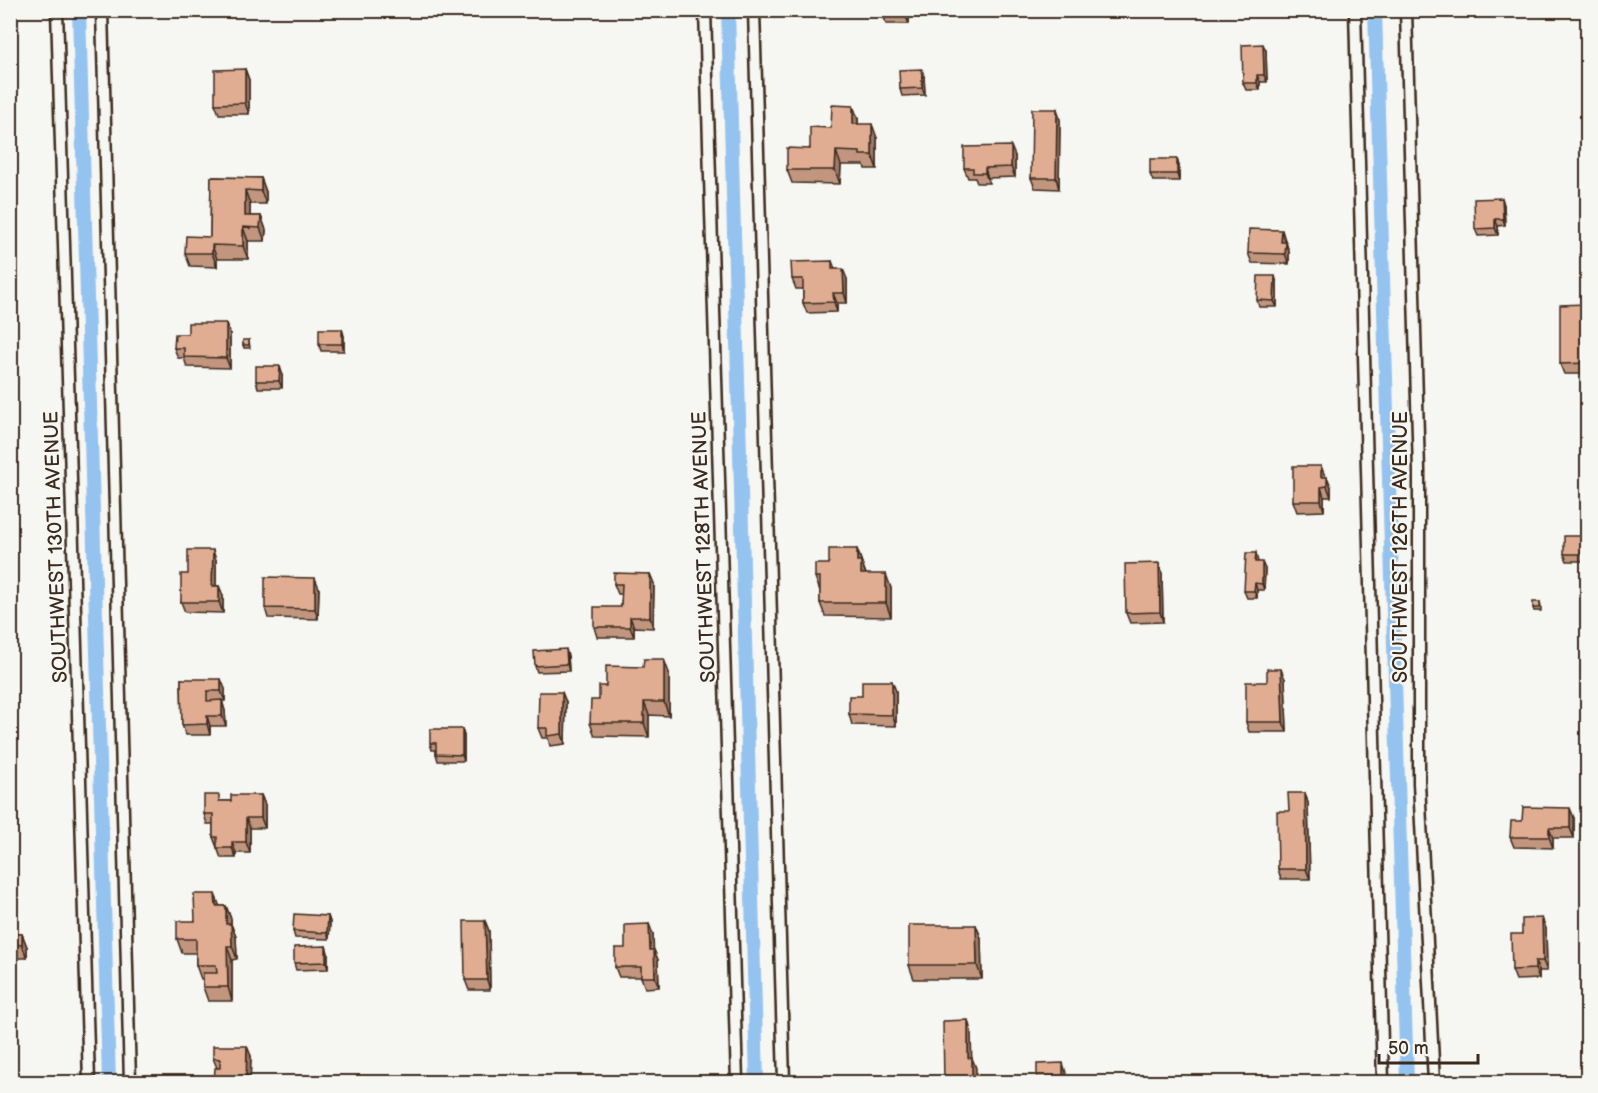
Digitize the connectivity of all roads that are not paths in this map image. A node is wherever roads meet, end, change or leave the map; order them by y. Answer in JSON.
{"nodes":[{"id":1,"x":57,"y":10,"type":"edge"},
{"id":2,"x":102,"y":10,"type":"edge"},
{"id":3,"x":705,"y":10,"type":"edge"},
{"id":4,"x":754,"y":10,"type":"edge"},
{"id":5,"x":1355,"y":10,"type":"edge"},
{"id":6,"x":1406,"y":10,"type":"edge"},
{"id":7,"x":89,"y":1083,"type":"edge"},
{"id":8,"x":130,"y":1083,"type":"edge"},
{"id":9,"x":737,"y":1083,"type":"edge"},
{"id":10,"x":784,"y":1083,"type":"edge"},
{"id":11,"x":1383,"y":1083,"type":"edge"},
{"id":12,"x":1434,"y":1083,"type":"edge"}],
"edges":[{"from":1,"to":7,"type":"street","name":"SOUTHWEST 130TH AVENUE"},
{"from":2,"to":8,"type":"street"},
{"from":3,"to":9,"type":"street","name":"SOUTHWEST 128TH AVENUE"},
{"from":4,"to":10,"type":"street"},
{"from":5,"to":11,"type":"street","name":"SOUTHWEST 126TH AVENUE"},
{"from":6,"to":12,"type":"street","name":"SOUTHWEST 126TH AVENUE"}]}
